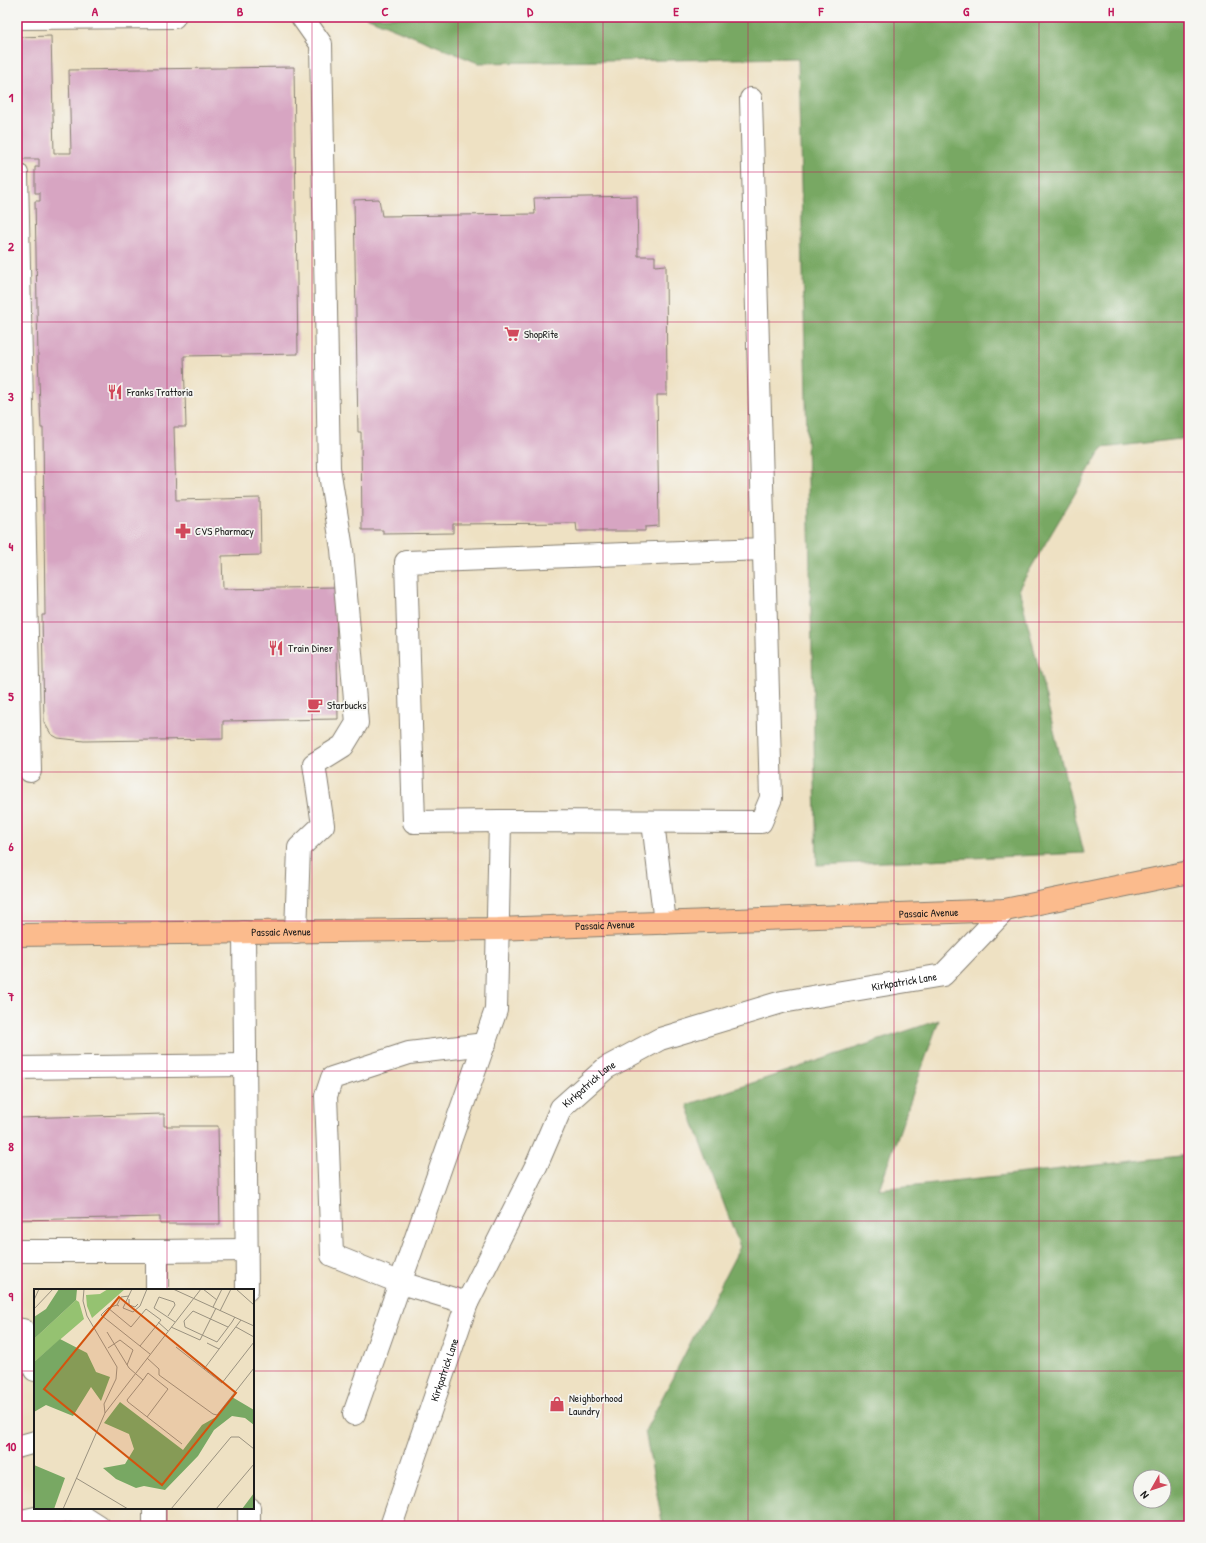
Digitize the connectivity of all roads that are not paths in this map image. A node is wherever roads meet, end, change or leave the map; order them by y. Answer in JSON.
{"nodes":[{"id":1,"x":174,"y":17,"type":"edge"},
{"id":2,"x":302,"y":17,"type":"edge"},
{"id":3,"x":17,"y":18,"type":"edge"},
{"id":4,"x":751,"y":99,"type":"dead end"},
{"id":5,"x":17,"y":174,"type":"edge"},
{"id":6,"x":20,"y":406,"type":"edge"},
{"id":7,"x":764,"y":549,"type":"junction"},
{"id":8,"x":30,"y":771,"type":"dead end"},
{"id":9,"x":500,"y":821,"type":"junction"},
{"id":10,"x":653,"y":822,"type":"junction"},
{"id":11,"x":1189,"y":872,"type":"edge"},
{"id":12,"x":1005,"y":910,"type":"junction"},
{"id":13,"x":664,"y":923,"type":"junction"},
{"id":14,"x":498,"y":929,"type":"junction"},
{"id":15,"x":244,"y":932,"type":"junction"},
{"id":16,"x":296,"y":932,"type":"junction"},
{"id":17,"x":17,"y":935,"type":"edge"},
{"id":18,"x":484,"y":1044,"type":"junction"},
{"id":19,"x":245,"y":1065,"type":"junction"},
{"id":20,"x":17,"y":1068,"type":"edge"},
{"id":21,"x":247,"y":1250,"type":"junction"},
{"id":22,"x":17,"y":1251,"type":"edge"},
{"id":23,"x":158,"y":1251,"type":"junction"},
{"id":24,"x":400,"y":1283,"type":"junction"},
{"id":25,"x":157,"y":1289,"type":"edge"},
{"id":26,"x":247,"y":1289,"type":"edge"},
{"id":27,"x":467,"y":1303,"type":"junction"},
{"id":28,"x":17,"y":1329,"type":"edge"},
{"id":29,"x":34,"y":1367,"type":"edge"},
{"id":30,"x":354,"y":1414,"type":"dead end"},
{"id":31,"x":34,"y":1442,"type":"edge"},
{"id":32,"x":17,"y":1447,"type":"edge"},
{"id":33,"x":73,"y":1509,"type":"edge"},
{"id":34,"x":154,"y":1509,"type":"edge"},
{"id":35,"x":249,"y":1509,"type":"edge"},
{"id":36,"x":17,"y":1522,"type":"edge"},
{"id":37,"x":98,"y":1526,"type":"edge"},
{"id":38,"x":154,"y":1526,"type":"edge"},
{"id":39,"x":249,"y":1526,"type":"edge"},
{"id":40,"x":391,"y":1526,"type":"edge"}],
"edges":[{"from":1,"to":3,"type":"street"},
{"from":2,"to":16,"type":"street"},
{"from":4,"to":7,"type":"street"},
{"from":5,"to":6,"type":"street"},
{"from":6,"to":8,"type":"street"},
{"from":7,"to":9,"type":"street"},
{"from":7,"to":10,"type":"street"},
{"from":9,"to":10,"type":"street"},
{"from":9,"to":14,"type":"street"},
{"from":10,"to":13,"type":"street"},
{"from":11,"to":12,"type":"main road","name":"Passaic Avenue"},
{"from":12,"to":13,"type":"main road","name":"Passaic Avenue"},
{"from":12,"to":27,"type":"street","name":"Kirkpatrick Lane"},
{"from":13,"to":14,"type":"main road","name":"Passaic Avenue"},
{"from":14,"to":16,"type":"main road","name":"Passaic Avenue"},
{"from":14,"to":18,"type":"street"},
{"from":15,"to":16,"type":"main road","name":"Passaic Avenue"},
{"from":15,"to":17,"type":"main road","name":"Passaic Avenue"},
{"from":15,"to":19,"type":"street"},
{"from":18,"to":24,"type":"street"},
{"from":18,"to":24,"type":"street"},
{"from":19,"to":20,"type":"street"},
{"from":19,"to":21,"type":"street"},
{"from":21,"to":23,"type":"street"},
{"from":21,"to":26,"type":"street"},
{"from":22,"to":23,"type":"street"},
{"from":23,"to":25,"type":"street"},
{"from":24,"to":27,"type":"street"},
{"from":24,"to":30,"type":"street"},
{"from":27,"to":40,"type":"street","name":"Kirkpatrick Lane"},
{"from":28,"to":29,"type":"street"},
{"from":31,"to":32,"type":"street"},
{"from":33,"to":36,"type":"street"},
{"from":33,"to":37,"type":"street"},
{"from":34,"to":38,"type":"street"},
{"from":35,"to":39,"type":"street"}]}
